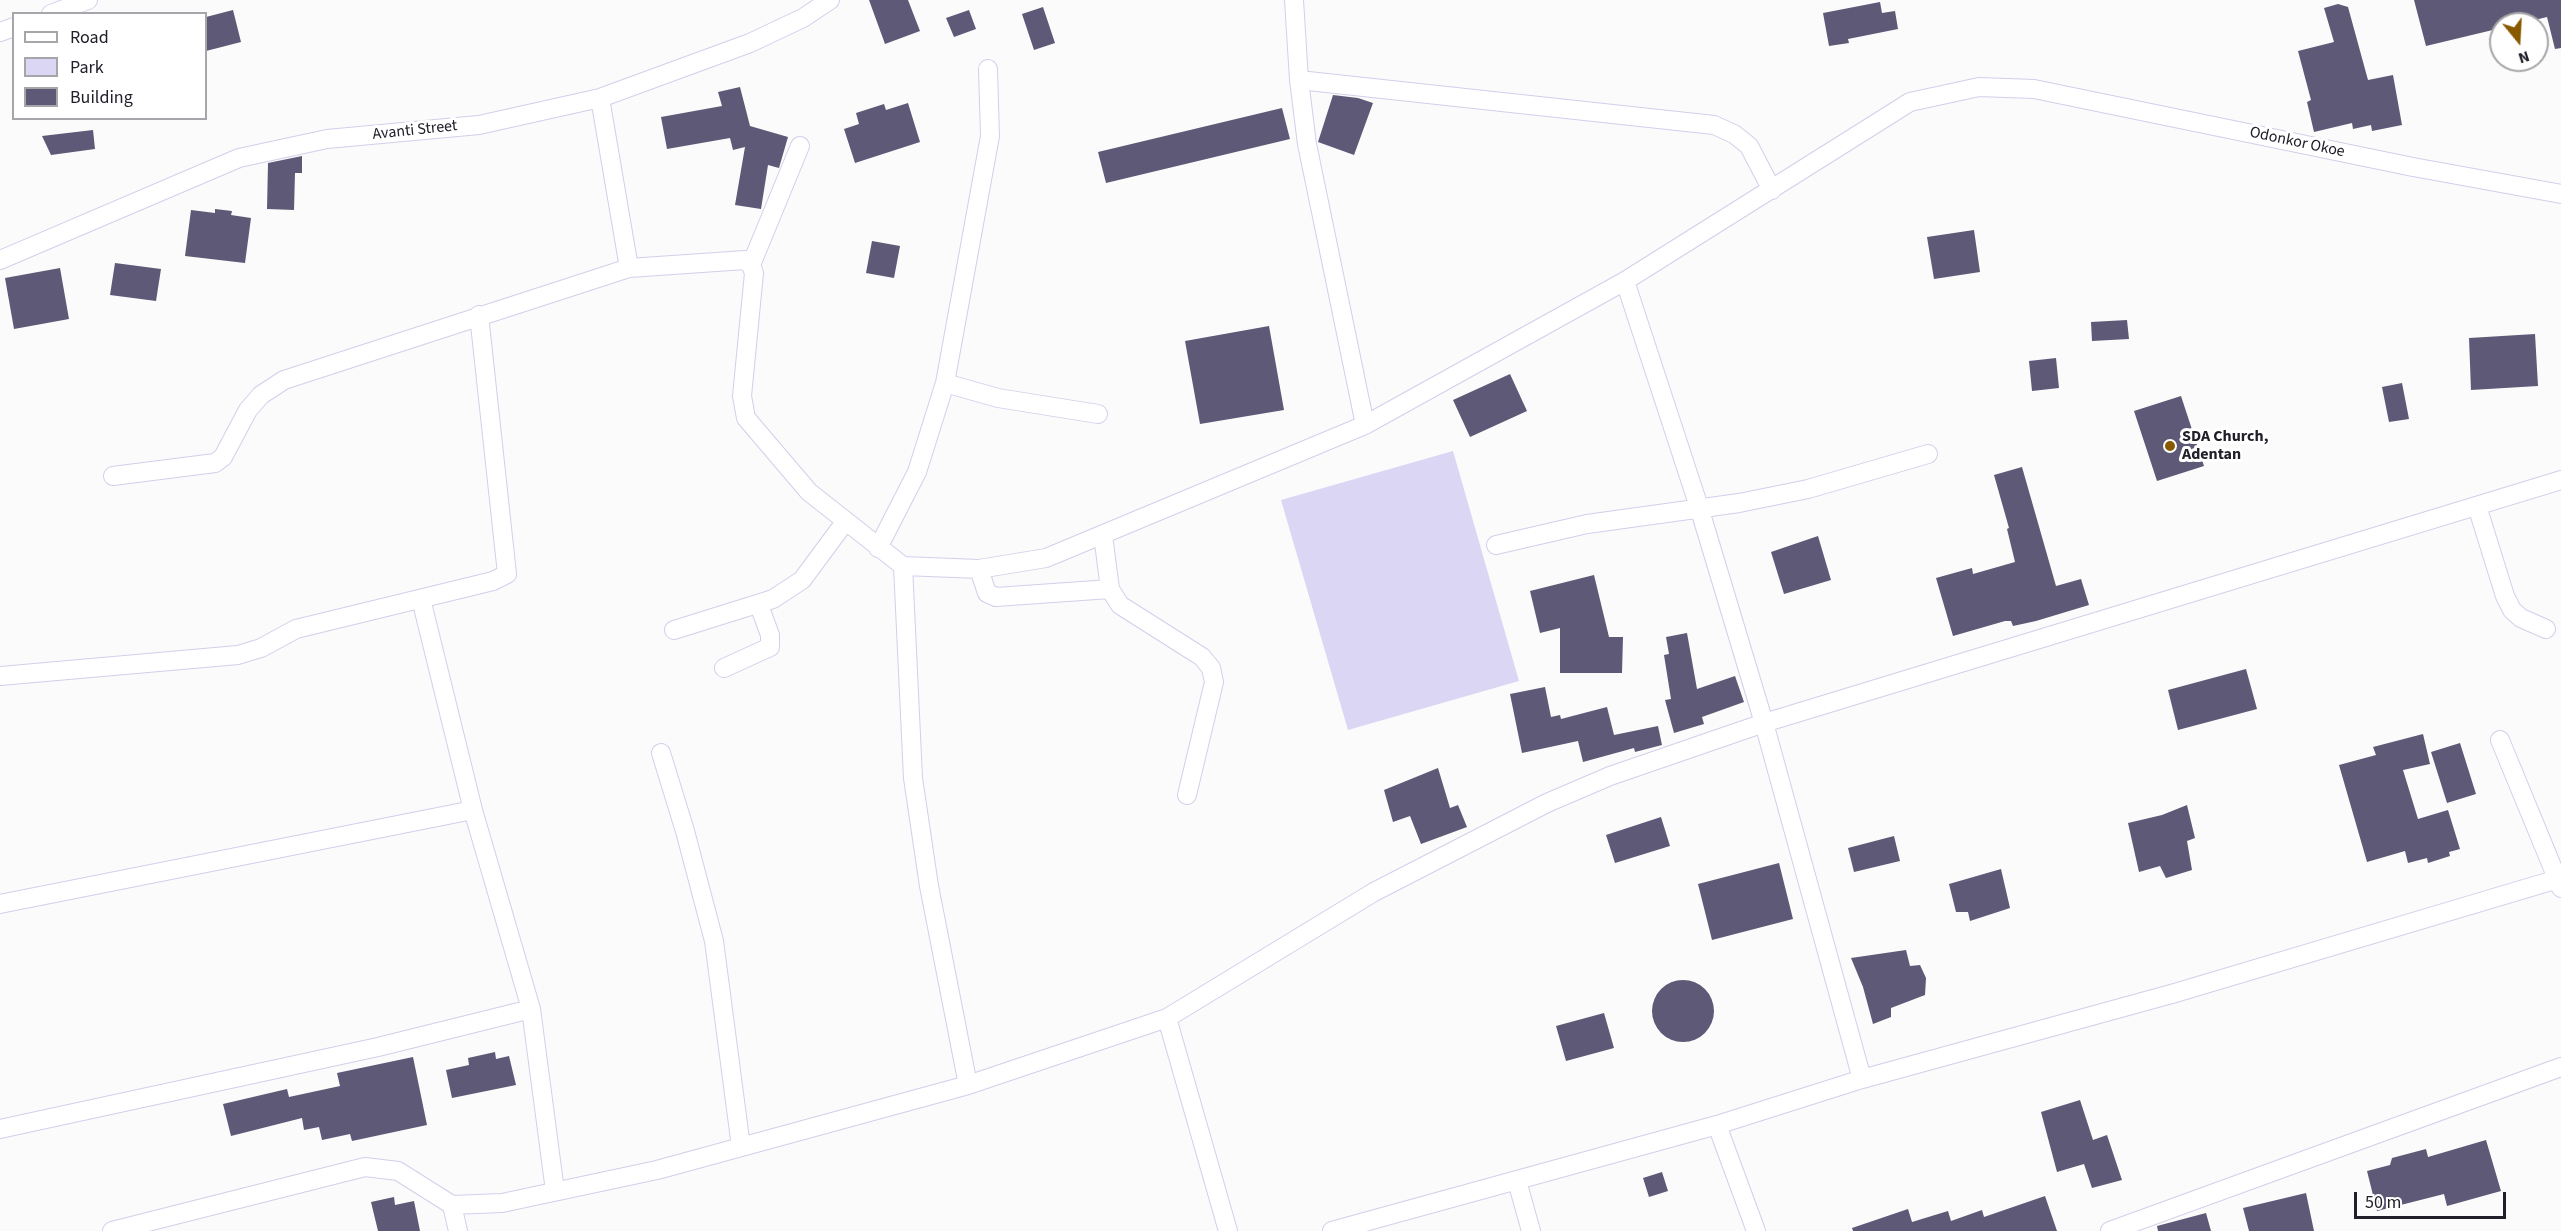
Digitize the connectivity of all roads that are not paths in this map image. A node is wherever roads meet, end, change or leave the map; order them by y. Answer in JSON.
{"nodes":[{"id":1,"x":88,"y":0,"type":"edge"},
{"id":2,"x":830,"y":0,"type":"edge"},
{"id":3,"x":1294,"y":0,"type":"edge"},
{"id":4,"x":56,"y":12,"type":"edge"},
{"id":5,"x":988,"y":69,"type":"dead end"},
{"id":6,"x":1299,"y":80,"type":"junction"},
{"id":7,"x":600,"y":98,"type":"junction"},
{"id":8,"x":800,"y":146,"type":"dead end"},
{"id":9,"x":1773,"y":190,"type":"junction"},
{"id":10,"x":2561,"y":194,"type":"edge"},
{"id":11,"x":0,"y":260,"type":"edge"},
{"id":12,"x":751,"y":265,"type":"junction"},
{"id":13,"x":629,"y":268,"type":"junction"},
{"id":14,"x":1625,"y":280,"type":"junction"},
{"id":15,"x":479,"y":315,"type":"junction"},
{"id":16,"x":945,"y":383,"type":"junction"},
{"id":17,"x":1098,"y":414,"type":"dead end"},
{"id":18,"x":1365,"y":425,"type":"junction"},
{"id":19,"x":1928,"y":454,"type":"dead end"},
{"id":20,"x":113,"y":476,"type":"dead end"},
{"id":21,"x":2561,"y":480,"type":"edge"},
{"id":22,"x":2477,"y":506,"type":"junction"},
{"id":23,"x":1699,"y":507,"type":"junction"},
{"id":24,"x":845,"y":522,"type":"junction"},
{"id":25,"x":1103,"y":535,"type":"junction"},
{"id":26,"x":1496,"y":545,"type":"dead end"},
{"id":27,"x":878,"y":548,"type":"junction"},
{"id":28,"x":903,"y":566,"type":"junction"},
{"id":29,"x":979,"y":569,"type":"junction"},
{"id":30,"x":1110,"y":589,"type":"junction"},
{"id":31,"x":421,"y":599,"type":"junction"},
{"id":32,"x":759,"y":605,"type":"junction"},
{"id":33,"x":2546,"y":629,"type":"dead end"},
{"id":34,"x":674,"y":630,"type":"dead end"},
{"id":35,"x":724,"y":668,"type":"dead end"},
{"id":36,"x":0,"y":675,"type":"edge"},
{"id":37,"x":1764,"y":723,"type":"junction"},
{"id":38,"x":2500,"y":740,"type":"dead end"},
{"id":39,"x":661,"y":753,"type":"dead end"},
{"id":40,"x":1187,"y":795,"type":"dead end"},
{"id":41,"x":473,"y":810,"type":"junction"},
{"id":42,"x":2560,"y":882,"type":"edge"},
{"id":43,"x":0,"y":904,"type":"edge"},
{"id":44,"x":531,"y":1009,"type":"junction"},
{"id":45,"x":1167,"y":1018,"type":"junction"},
{"id":46,"x":2561,"y":1067,"type":"edge"},
{"id":47,"x":1862,"y":1079,"type":"junction"},
{"id":48,"x":968,"y":1085,"type":"junction"},
{"id":49,"x":1717,"y":1125,"type":"junction"},
{"id":50,"x":0,"y":1129,"type":"edge"},
{"id":51,"x":741,"y":1147,"type":"junction"},
{"id":52,"x":1517,"y":1181,"type":"junction"},
{"id":53,"x":555,"y":1191,"type":"junction"},
{"id":54,"x":452,"y":1205,"type":"junction"},
{"id":55,"x":112,"y":1231,"type":"edge"},
{"id":56,"x":458,"y":1231,"type":"edge"},
{"id":57,"x":1228,"y":1231,"type":"edge"},
{"id":58,"x":1332,"y":1231,"type":"edge"},
{"id":59,"x":1531,"y":1231,"type":"edge"},
{"id":60,"x":1756,"y":1231,"type":"edge"},
{"id":61,"x":2110,"y":1231,"type":"edge"}],
"edges":[{"from":1,"to":4,"type":"street"},
{"from":2,"to":7,"type":"street","name":"Avanti Street"},
{"from":3,"to":6,"type":"street"},
{"from":5,"to":16,"type":"street"},
{"from":6,"to":9,"type":"street"},
{"from":6,"to":18,"type":"street"},
{"from":7,"to":11,"type":"street","name":"Avanti Street"},
{"from":7,"to":13,"type":"street"},
{"from":8,"to":12,"type":"street"},
{"from":9,"to":10,"type":"street","name":"Odonkor Okoe"},
{"from":9,"to":14,"type":"street","name":"Odonkor Okoe"},
{"from":12,"to":13,"type":"street"},
{"from":12,"to":24,"type":"street"},
{"from":13,"to":15,"type":"street"},
{"from":14,"to":18,"type":"street","name":"Odonkor Okoe"},
{"from":14,"to":23,"type":"street"},
{"from":15,"to":20,"type":"street"},
{"from":15,"to":31,"type":"street"},
{"from":16,"to":17,"type":"street"},
{"from":16,"to":27,"type":"street"},
{"from":18,"to":25,"type":"street","name":"Odonkor Okoe"},
{"from":19,"to":23,"type":"street"},
{"from":21,"to":22,"type":"street"},
{"from":22,"to":33,"type":"street"},
{"from":22,"to":37,"type":"street"},
{"from":23,"to":26,"type":"street"},
{"from":23,"to":37,"type":"street"},
{"from":24,"to":27,"type":"street"},
{"from":24,"to":32,"type":"street"},
{"from":25,"to":29,"type":"street","name":"Odonkor Okoe"},
{"from":25,"to":30,"type":"street"},
{"from":27,"to":28,"type":"street"},
{"from":28,"to":29,"type":"street","name":"Odonkor Okoe"},
{"from":28,"to":48,"type":"street"},
{"from":29,"to":30,"type":"street"},
{"from":30,"to":40,"type":"street"},
{"from":31,"to":36,"type":"street"},
{"from":31,"to":41,"type":"street"},
{"from":32,"to":34,"type":"street"},
{"from":32,"to":35,"type":"street"},
{"from":37,"to":45,"type":"street"},
{"from":37,"to":47,"type":"street"},
{"from":38,"to":42,"type":"street"},
{"from":39,"to":51,"type":"street"},
{"from":41,"to":43,"type":"street"},
{"from":41,"to":44,"type":"street"},
{"from":42,"to":47,"type":"street"},
{"from":44,"to":50,"type":"street"},
{"from":44,"to":53,"type":"street"},
{"from":45,"to":48,"type":"street"},
{"from":45,"to":57,"type":"street"},
{"from":46,"to":61,"type":"street"},
{"from":47,"to":49,"type":"street"},
{"from":48,"to":51,"type":"street"},
{"from":49,"to":52,"type":"street"},
{"from":49,"to":60,"type":"street"},
{"from":51,"to":53,"type":"street"},
{"from":52,"to":58,"type":"street"},
{"from":52,"to":59,"type":"street"},
{"from":53,"to":54,"type":"street"},
{"from":54,"to":55,"type":"street"},
{"from":54,"to":56,"type":"street"}]}
